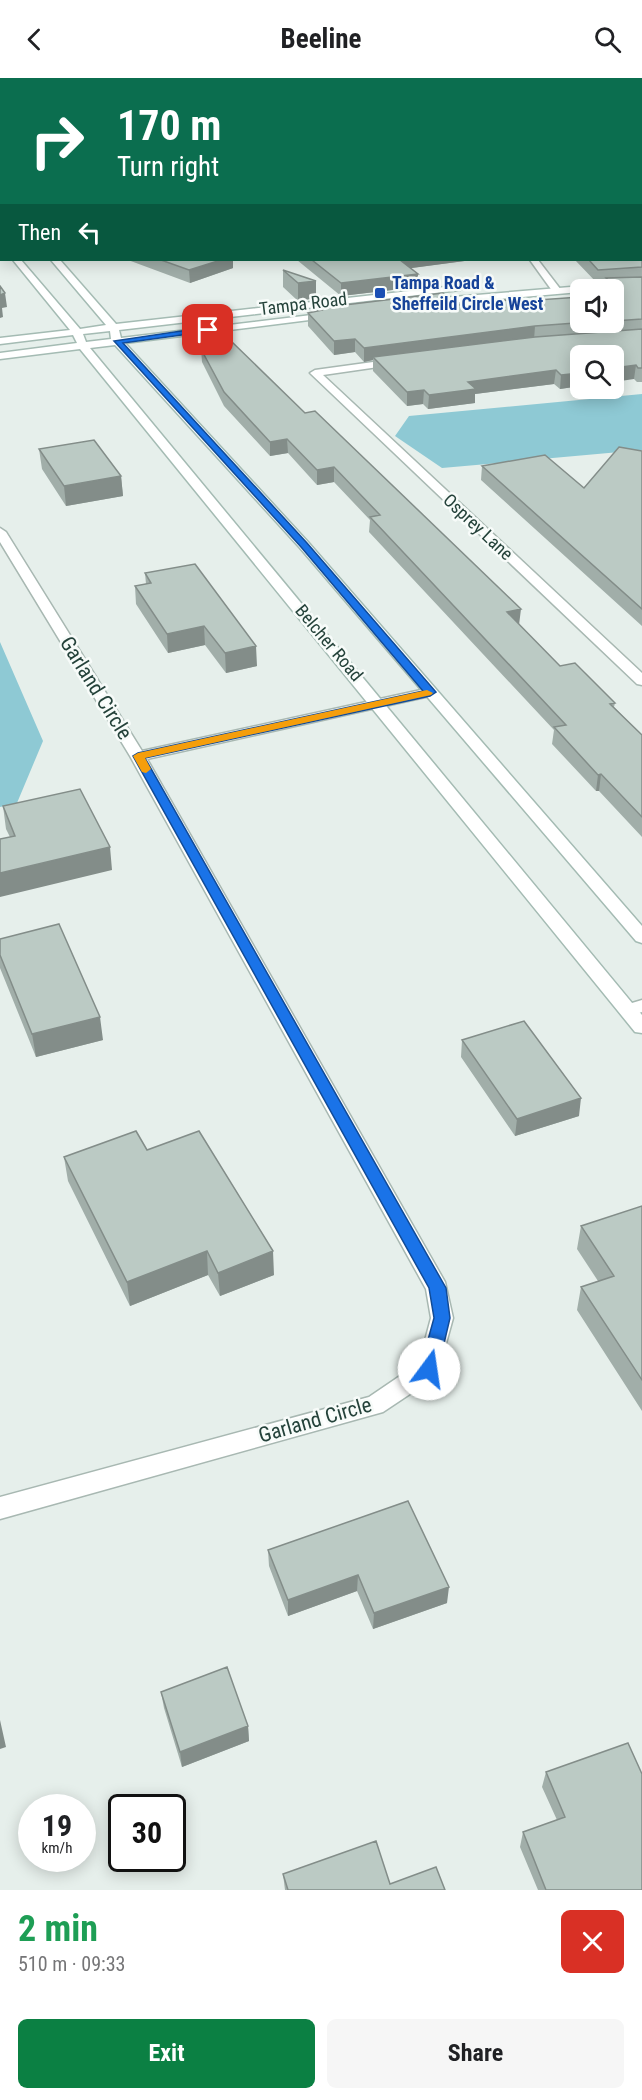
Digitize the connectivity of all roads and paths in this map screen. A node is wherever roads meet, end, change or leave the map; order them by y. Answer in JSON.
{"nodes":[{"id":1,"x":18,"y":261,"type":"edge"},
{"id":2,"x":56,"y":261,"type":"edge"},
{"id":3,"x":535,"y":261,"type":"edge"},
{"id":4,"x":551,"y":278,"type":"junction"},
{"id":5,"x":534,"y":279,"type":"dead end"},
{"id":6,"x":642,"y":284,"type":"edge"},
{"id":7,"x":466,"y":286,"type":"dead end"},
{"id":8,"x":556,"y":290,"type":"junction"},
{"id":9,"x":420,"y":303,"type":"edge"},
{"id":10,"x":350,"y":312,"type":"edge"},
{"id":11,"x":114,"y":328,"type":"junction"},
{"id":12,"x":77,"y":332,"type":"junction"},
{"id":13,"x":0,"y":341,"type":"edge"},
{"id":14,"x":117,"y":341,"type":"junction"},
{"id":15,"x":83,"y":346,"type":"junction"},
{"id":16,"x":0,"y":356,"type":"edge"},
{"id":17,"x":409,"y":360,"type":"edge"},
{"id":18,"x":0,"y":532,"type":"edge"},
{"id":19,"x":642,"y":681,"type":"edge"},
{"id":20,"x":430,"y":692,"type":"junction"},
{"id":21,"x":379,"y":704,"type":"junction"},
{"id":22,"x":138,"y":756,"type":"junction"},
{"id":23,"x":642,"y":937,"type":"edge"},
{"id":24,"x":635,"y":1008,"type":"edge"},
{"id":25,"x":642,"y":1027,"type":"edge"},
{"id":26,"x":0,"y":1508,"type":"edge"}],
"edges":[{"from":1,"to":12,"type":"main road","name":"Belcher Road"},
{"from":2,"to":11,"type":"main road"},
{"from":3,"to":4,"type":"main road"},
{"from":4,"to":5,"type":"main road"},
{"from":4,"to":8,"type":"main road"},
{"from":6,"to":8,"type":"main road"},
{"from":7,"to":11,"type":"main road","name":"Tampa Road"},
{"from":8,"to":9,"type":"main road"},
{"from":10,"to":14,"type":"main road","name":"Tampa Road"},
{"from":11,"to":12,"type":"main road","name":"Tampa Road"},
{"from":11,"to":14,"type":"main road"},
{"from":12,"to":13,"type":"main road","name":"Tampa Road"},
{"from":12,"to":15,"type":"main road","name":"Belcher Road"},
{"from":14,"to":15,"type":"main road","name":"Tampa Road"},
{"from":14,"to":20,"type":"main road"},
{"from":15,"to":16,"type":"main road","name":"Tampa Road"},
{"from":15,"to":21,"type":"main road","name":"Belcher Road"},
{"from":17,"to":19,"type":"main road","name":"Osprey Lane"},
{"from":18,"to":22,"type":"main road","name":"Garland Circle"},
{"from":20,"to":21,"type":"main road"},
{"from":20,"to":23,"type":"main road"},
{"from":21,"to":22,"type":"main road"},
{"from":21,"to":24,"type":"main road","name":"Belcher Road"},
{"from":22,"to":26,"type":"main road","name":"Garland Circle"},
{"from":24,"to":25,"type":"main road","name":"Belcher Road"}]}
